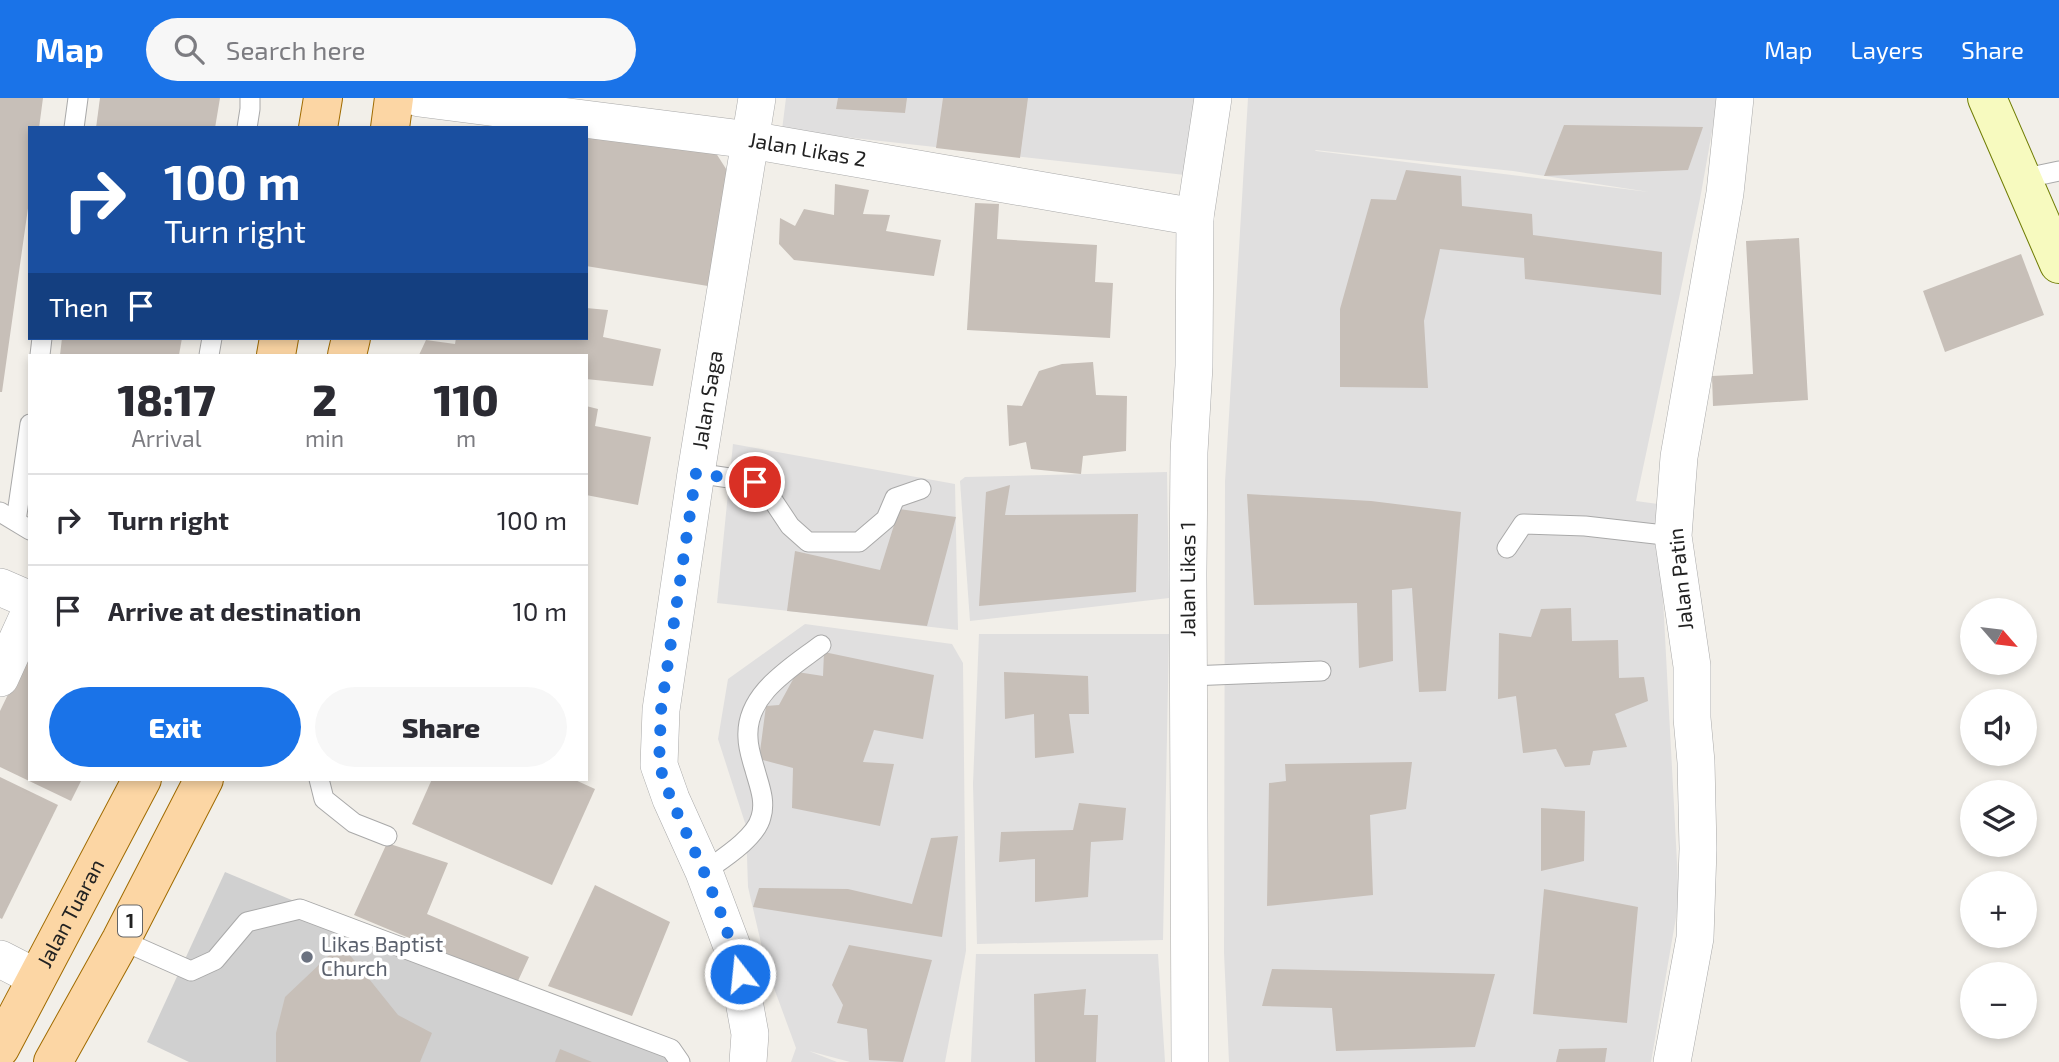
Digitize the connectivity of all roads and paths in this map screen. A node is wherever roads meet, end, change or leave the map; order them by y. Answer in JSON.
{"nodes":[{"id":1,"x":78,"y":98,"type":"edge"},
{"id":2,"x":250,"y":98,"type":"edge"},
{"id":3,"x":323,"y":98,"type":"edge"},
{"id":4,"x":394,"y":98,"type":"edge"},
{"id":5,"x":419,"y":98,"type":"edge"},
{"id":6,"x":757,"y":98,"type":"edge"},
{"id":7,"x":1213,"y":98,"type":"edge"},
{"id":8,"x":1735,"y":98,"type":"edge"},
{"id":9,"x":1987,"y":98,"type":"edge"},
{"id":10,"x":74,"y":126,"type":"edge"},
{"id":11,"x":247,"y":126,"type":"edge"},
{"id":12,"x":318,"y":126,"type":"edge"},
{"id":13,"x":390,"y":126,"type":"edge"},
{"id":14,"x":750,"y":140,"type":"junction"},
{"id":15,"x":2059,"y":171,"type":"edge"},
{"id":16,"x":2022,"y":179,"type":"junction"},
{"id":17,"x":1195,"y":217,"type":"junction"},
{"id":18,"x":2059,"y":264,"type":"edge"},
{"id":19,"x":28,"y":437,"type":"edge"},
{"id":20,"x":696,"y":473,"type":"junction"},
{"id":21,"x":920,"y":489,"type":"dead end"},
{"id":22,"x":15,"y":521,"type":"edge"},
{"id":23,"x":1673,"y":536,"type":"junction"},
{"id":24,"x":1507,"y":548,"type":"dead end"},
{"id":25,"x":0,"y":587,"type":"edge"},
{"id":26,"x":28,"y":599,"type":"edge"},
{"id":27,"x":28,"y":616,"type":"edge"},
{"id":28,"x":821,"y":645,"type":"dead end"},
{"id":29,"x":1321,"y":671,"type":"dead end"},
{"id":30,"x":1188,"y":676,"type":"junction"},
{"id":31,"x":0,"y":678,"type":"edge"},
{"id":32,"x":141,"y":781,"type":"edge"},
{"id":33,"x":203,"y":781,"type":"edge"},
{"id":34,"x":320,"y":781,"type":"edge"},
{"id":35,"x":387,"y":836,"type":"dead end"},
{"id":36,"x":704,"y":872,"type":"junction"},
{"id":37,"x":121,"y":940,"type":"junction"},
{"id":38,"x":0,"y":960,"type":"edge"},
{"id":39,"x":37,"y":978,"type":"junction"},
{"id":40,"x":0,"y":1048,"type":"edge"},
{"id":41,"x":53,"y":1062,"type":"edge"},
{"id":42,"x":680,"y":1062,"type":"edge"},
{"id":43,"x":748,"y":1062,"type":"edge"},
{"id":44,"x":1190,"y":1062,"type":"edge"},
{"id":45,"x":1672,"y":1062,"type":"edge"}],
"edges":[{"from":1,"to":10,"type":"lane"},
{"from":2,"to":11,"type":"lane"},
{"from":3,"to":12,"type":"main road"},
{"from":4,"to":13,"type":"main road"},
{"from":5,"to":14,"type":"street","name":"Jalan Likas 2"},
{"from":6,"to":14,"type":"street","name":"Jalan Saga"},
{"from":7,"to":17,"type":"street","name":"Jalan Likas 1"},
{"from":8,"to":23,"type":"street","name":"Jalan Patin"},
{"from":9,"to":16,"type":"main road"},
{"from":14,"to":17,"type":"street","name":"Jalan Likas 2"},
{"from":14,"to":20,"type":"street","name":"Jalan Saga"},
{"from":15,"to":16,"type":"lane"},
{"from":16,"to":18,"type":"main road"},
{"from":17,"to":30,"type":"street","name":"Jalan Likas 1"},
{"from":19,"to":22,"type":"lane"},
{"from":20,"to":21,"type":"lane"},
{"from":20,"to":36,"type":"street","name":"Jalan Saga"},
{"from":23,"to":24,"type":"lane"},
{"from":23,"to":45,"type":"street","name":"Jalan Patin"},
{"from":25,"to":26,"type":"street"},
{"from":27,"to":31,"type":"street"},
{"from":28,"to":36,"type":"lane"},
{"from":29,"to":30,"type":"lane"},
{"from":30,"to":44,"type":"street","name":"Jalan Likas 1"},
{"from":32,"to":39,"type":"main road","name":"Jalan Tuaran"},
{"from":33,"to":37,"type":"main road","number":"1"},
{"from":34,"to":35,"type":"lane"},
{"from":36,"to":43,"type":"street","name":"Jalan Saga"},
{"from":37,"to":41,"type":"main road","number":"1"},
{"from":37,"to":42,"type":"lane"},
{"from":38,"to":39,"type":"street"},
{"from":39,"to":40,"type":"main road","name":"Jalan Tuaran"}]}
